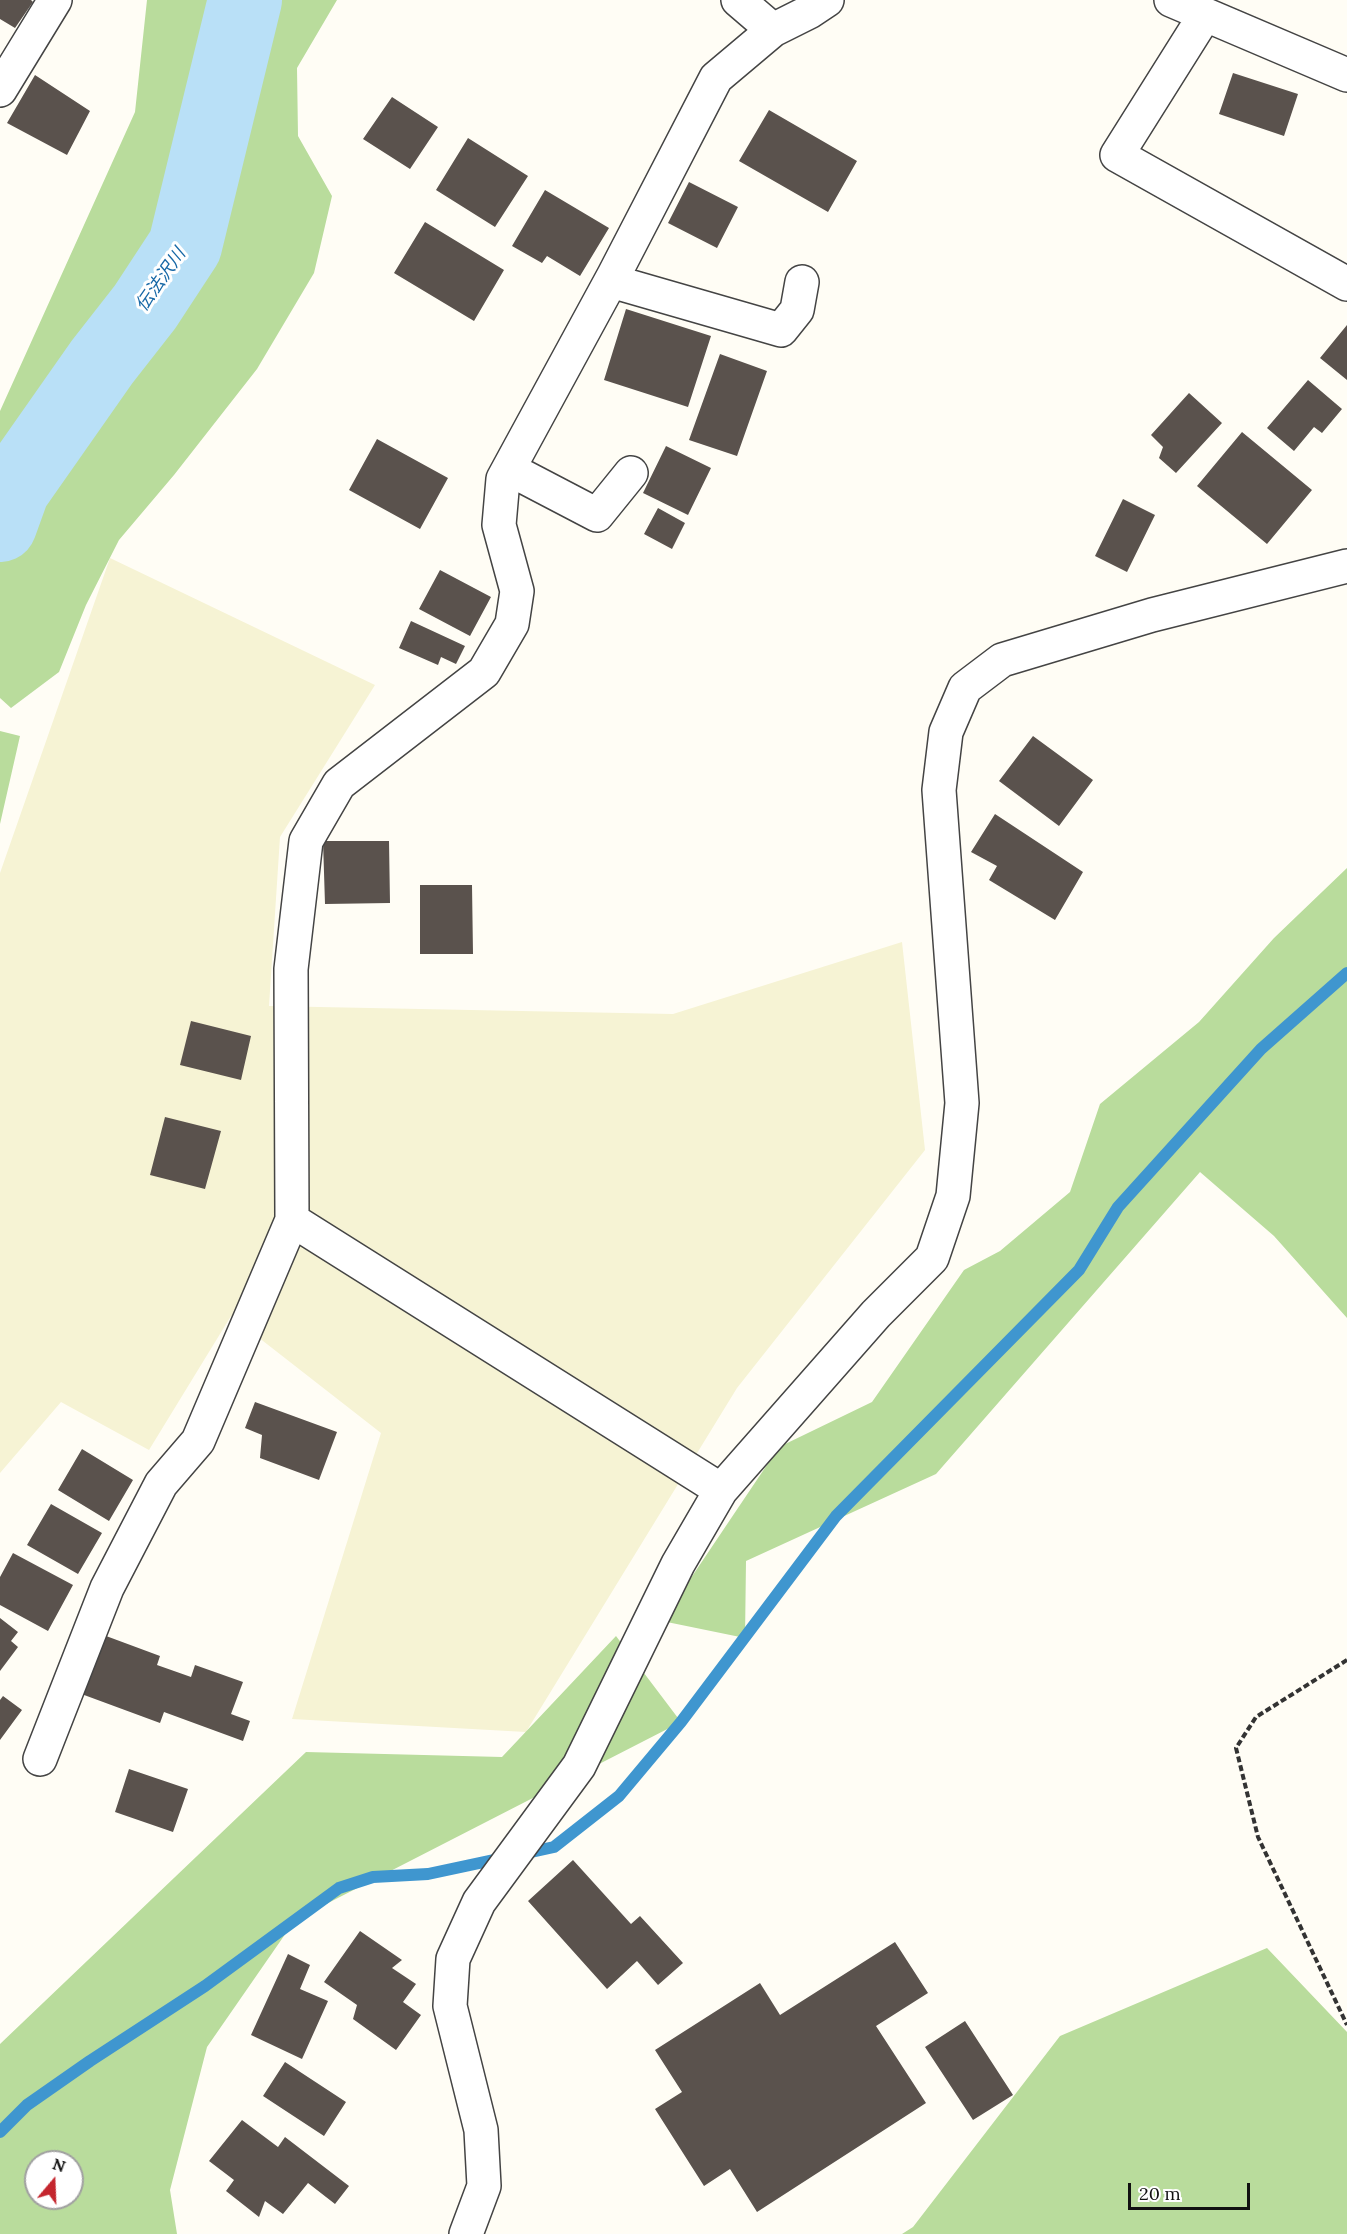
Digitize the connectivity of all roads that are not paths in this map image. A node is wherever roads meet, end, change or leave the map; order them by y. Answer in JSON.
{"nodes":[{"id":1,"x":55,"y":0,"type":"edge"},
{"id":2,"x":738,"y":0,"type":"edge"},
{"id":3,"x":827,"y":0,"type":"edge"},
{"id":4,"x":1171,"y":0,"type":"edge"},
{"id":5,"x":1205,"y":15,"type":"junction"},
{"id":6,"x":773,"y":30,"type":"junction"},
{"id":7,"x":1347,"y":75,"type":"edge"},
{"id":8,"x":0,"y":90,"type":"edge"},
{"id":9,"x":611,"y":281,"type":"junction"},
{"id":10,"x":802,"y":282,"type":"dead end"},
{"id":11,"x":1347,"y":284,"type":"edge"},
{"id":12,"x":509,"y":469,"type":"junction"},
{"id":13,"x":631,"y":472,"type":"dead end"},
{"id":14,"x":1347,"y":566,"type":"edge"},
{"id":15,"x":292,"y":1220,"type":"junction"},
{"id":16,"x":721,"y":1490,"type":"junction"},
{"id":17,"x":40,"y":1759,"type":"dead end"},
{"id":18,"x":466,"y":2234,"type":"edge"}],
"edges":[{"from":1,"to":8,"type":"street"},
{"from":2,"to":6,"type":"street"},
{"from":3,"to":6,"type":"street"},
{"from":4,"to":5,"type":"street"},
{"from":5,"to":7,"type":"street"},
{"from":5,"to":11,"type":"street"},
{"from":6,"to":9,"type":"street"},
{"from":9,"to":10,"type":"street"},
{"from":9,"to":12,"type":"street"},
{"from":12,"to":13,"type":"street"},
{"from":12,"to":15,"type":"street"},
{"from":14,"to":16,"type":"street"},
{"from":15,"to":16,"type":"street"},
{"from":15,"to":17,"type":"street"},
{"from":16,"to":18,"type":"street"}]}
